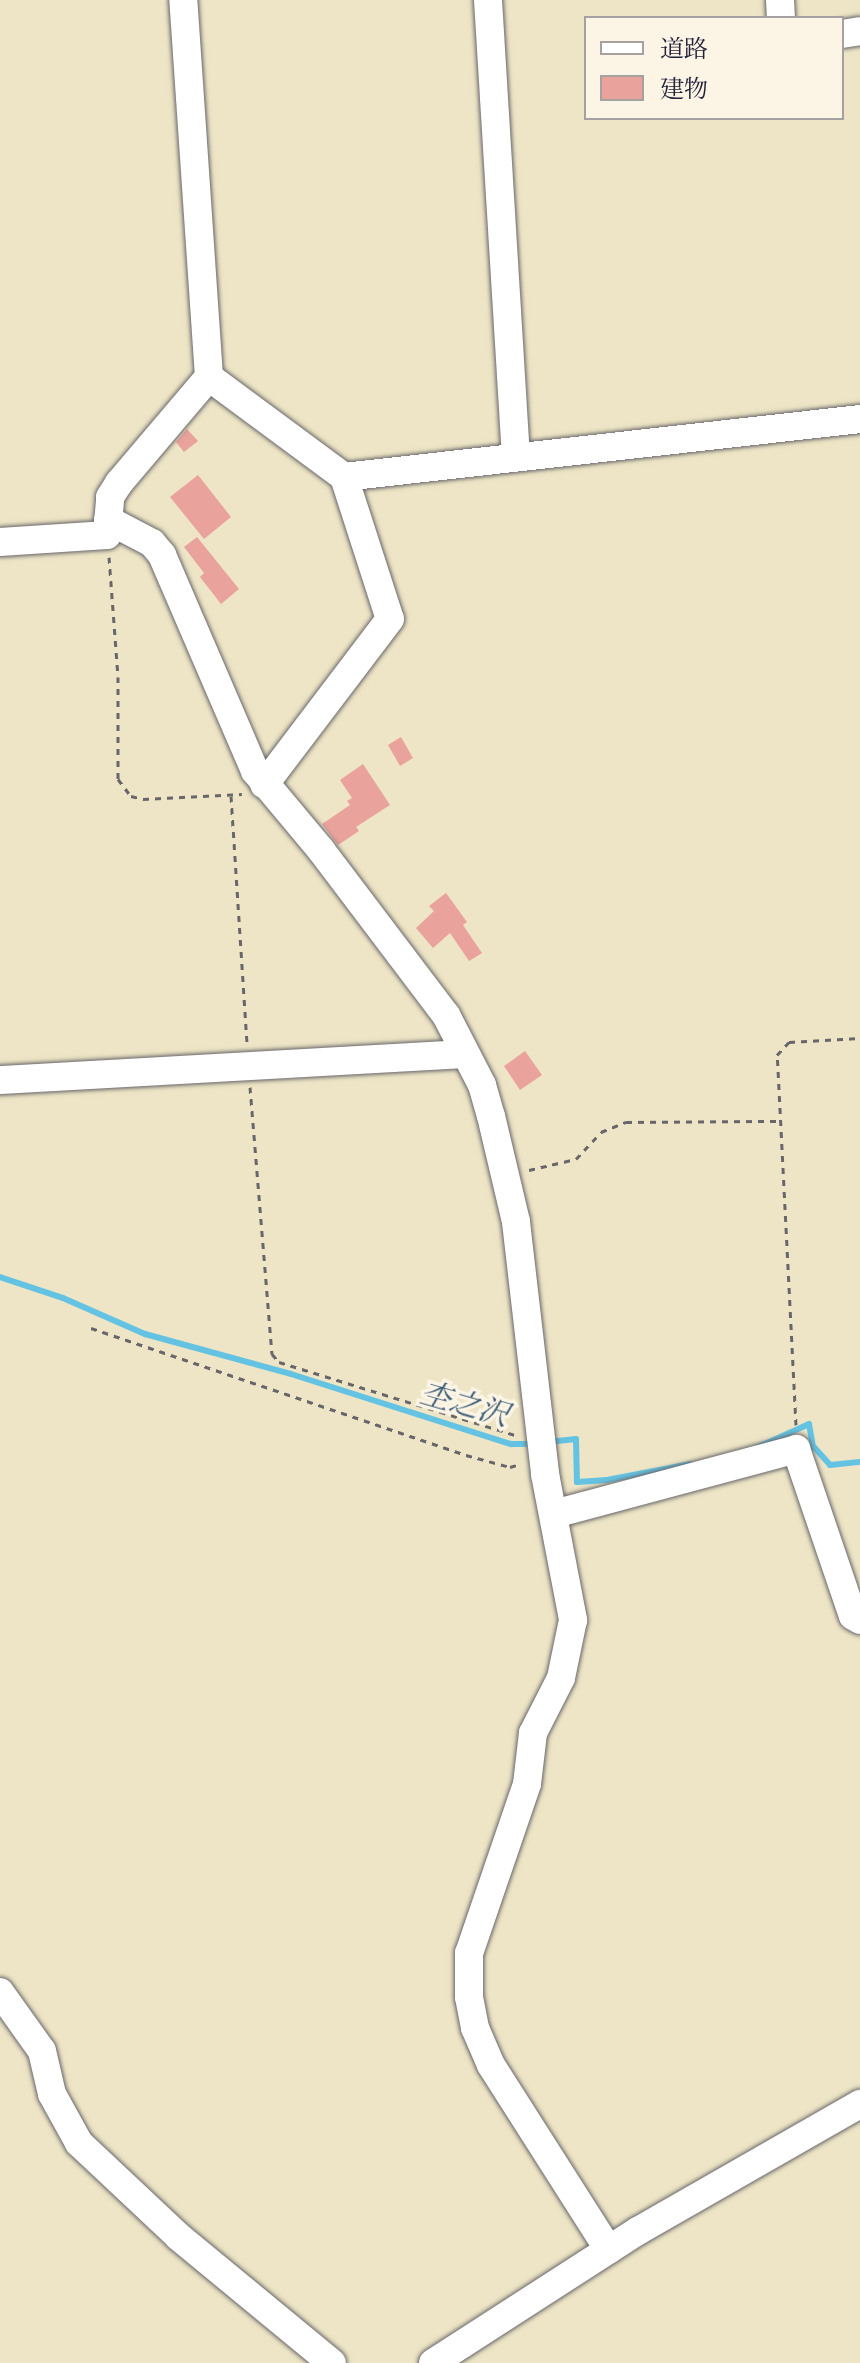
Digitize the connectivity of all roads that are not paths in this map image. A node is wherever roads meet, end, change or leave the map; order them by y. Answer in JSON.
{"nodes":[{"id":1,"x":183,"y":0,"type":"edge"},
{"id":2,"x":488,"y":0,"type":"edge"},
{"id":3,"x":209,"y":377,"type":"junction"},
{"id":4,"x":860,"y":419,"type":"edge"},
{"id":5,"x":516,"y":457,"type":"junction"},
{"id":6,"x":344,"y":477,"type":"junction"},
{"id":7,"x":108,"y":528,"type":"junction"},
{"id":8,"x":0,"y":542,"type":"edge"},
{"id":9,"x":264,"y":785,"type":"junction"},
{"id":10,"x":464,"y":1054,"type":"junction"},
{"id":11,"x":0,"y":1080,"type":"edge"},
{"id":12,"x":554,"y":1514,"type":"junction"},
{"id":13,"x":860,"y":1620,"type":"edge"},
{"id":14,"x":0,"y":1992,"type":"edge"},
{"id":15,"x":860,"y":2104,"type":"edge"},
{"id":16,"x":609,"y":2250,"type":"junction"},
{"id":17,"x":332,"y":2363,"type":"edge"},
{"id":18,"x":433,"y":2363,"type":"edge"}],
"edges":[{"from":1,"to":3,"type":"street"},
{"from":2,"to":5,"type":"street"},
{"from":3,"to":6,"type":"street"},
{"from":3,"to":7,"type":"street"},
{"from":4,"to":5,"type":"street"},
{"from":5,"to":6,"type":"street"},
{"from":6,"to":9,"type":"street"},
{"from":7,"to":8,"type":"street"},
{"from":7,"to":9,"type":"street"},
{"from":9,"to":10,"type":"street"},
{"from":10,"to":11,"type":"street"},
{"from":10,"to":12,"type":"street"},
{"from":12,"to":13,"type":"street"},
{"from":12,"to":16,"type":"street"},
{"from":14,"to":17,"type":"street"},
{"from":15,"to":16,"type":"street"},
{"from":16,"to":18,"type":"street"}]}
